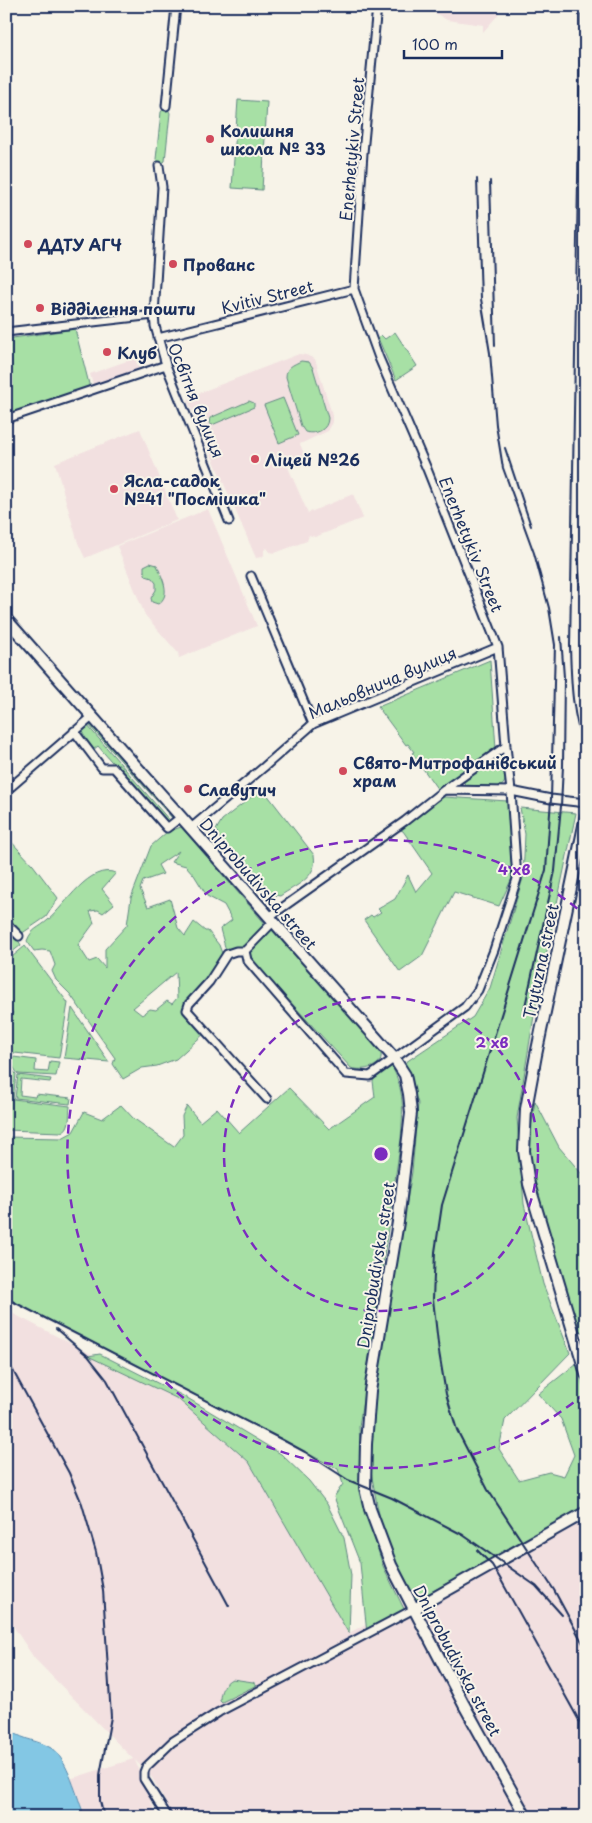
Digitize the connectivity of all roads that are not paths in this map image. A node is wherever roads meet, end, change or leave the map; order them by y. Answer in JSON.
{"nodes":[{"id":1,"x":176,"y":6,"type":"edge"},
{"id":2,"x":377,"y":6,"type":"edge"},
{"id":3,"x":166,"y":106,"type":"dead end"},
{"id":4,"x":160,"y":166,"type":"dead end"},
{"id":5,"x":354,"y":289,"type":"junction"},
{"id":6,"x":154,"y":315,"type":"junction"},
{"id":7,"x":6,"y":332,"type":"edge"},
{"id":8,"x":158,"y":338,"type":"junction"},
{"id":9,"x":166,"y":365,"type":"junction"},
{"id":10,"x":6,"y":419,"type":"edge"},
{"id":11,"x":229,"y":521,"type":"dead end"},
{"id":12,"x":252,"y":576,"type":"dead end"},
{"id":13,"x":6,"y":619,"type":"edge"},
{"id":14,"x":498,"y":647,"type":"junction"},
{"id":15,"x":93,"y":716,"type":"junction"},
{"id":16,"x":313,"y":724,"type":"junction"},
{"id":17,"x":74,"y":731,"type":"junction"},
{"id":18,"x":506,"y":746,"type":"junction"},
{"id":19,"x":6,"y":790,"type":"edge"},
{"id":20,"x":444,"y":790,"type":"junction"},
{"id":21,"x":511,"y":790,"type":"junction"},
{"id":22,"x":586,"y":803,"type":"edge"},
{"id":23,"x":586,"y":816,"type":"edge"},
{"id":24,"x":181,"y":817,"type":"junction"},
{"id":25,"x":191,"y":828,"type":"junction"},
{"id":26,"x":271,"y":919,"type":"junction"},
{"id":27,"x":6,"y":923,"type":"edge"},
{"id":28,"x":19,"y":936,"type":"dead end"},
{"id":29,"x":245,"y":951,"type":"junction"},
{"id":30,"x":394,"y":1058,"type":"junction"},
{"id":31,"x":267,"y":1098,"type":"dead end"},
{"id":32,"x":586,"y":1374,"type":"edge"},
{"id":33,"x":586,"y":1512,"type":"edge"},
{"id":34,"x":414,"y":1609,"type":"junction"},
{"id":35,"x":168,"y":1817,"type":"edge"},
{"id":36,"x":526,"y":1817,"type":"edge"}],
"edges":[{"from":1,"to":3,"type":"street"},
{"from":2,"to":5,"type":"street","name":"Enerhetykiv Street"},
{"from":4,"to":6,"type":"street","name":"Освітня вулиця"},
{"from":5,"to":8,"type":"street","name":"Kvitiv Street"},
{"from":5,"to":14,"type":"street","name":"Enerhetykiv Street"},
{"from":6,"to":7,"type":"street"},
{"from":6,"to":8,"type":"street","name":"Освітня вулиця"},
{"from":8,"to":9,"type":"street","name":"Освітня вулиця"},
{"from":9,"to":10,"type":"street"},
{"from":9,"to":11,"type":"street","name":"Освітня вулиця"},
{"from":12,"to":16,"type":"street"},
{"from":13,"to":15,"type":"street","name":"Dniprobudivska street"},
{"from":14,"to":16,"type":"street","name":"Мальовнича вулиця"},
{"from":14,"to":18,"type":"street","name":"Enerhetykiv Street"},
{"from":15,"to":17,"type":"street"},
{"from":15,"to":24,"type":"street","name":"Dniprobudivska street"},
{"from":16,"to":25,"type":"street","name":"Мальовнича вулиця"},
{"from":17,"to":19,"type":"street"},
{"from":17,"to":24,"type":"street"},
{"from":18,"to":20,"type":"street"},
{"from":18,"to":21,"type":"street","name":"Enerhetykiv Street"},
{"from":20,"to":21,"type":"street"},
{"from":20,"to":26,"type":"street"},
{"from":21,"to":22,"type":"street"},
{"from":21,"to":30,"type":"street","name":"Enerhetykiv Street"},
{"from":23,"to":32,"type":"street","name":"Trytuzna street"},
{"from":24,"to":25,"type":"street","name":"Dniprobudivska street"},
{"from":25,"to":26,"type":"street","name":"Dniprobudivska street"},
{"from":26,"to":29,"type":"street"},
{"from":26,"to":30,"type":"street","name":"Dniprobudivska street"},
{"from":27,"to":28,"type":"street"},
{"from":29,"to":30,"type":"street","name":"Enerhetykiv Street"},
{"from":29,"to":31,"type":"street"},
{"from":30,"to":34,"type":"street","name":"Dniprobudivska street"},
{"from":33,"to":34,"type":"street"},
{"from":34,"to":35,"type":"street"},
{"from":34,"to":36,"type":"street","name":"Dniprobudivska street"}]}
